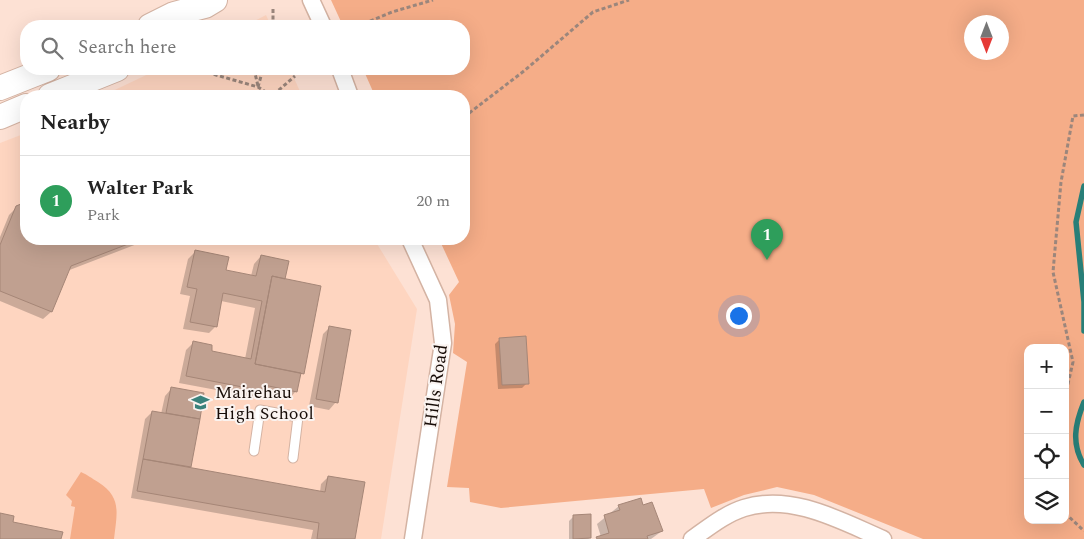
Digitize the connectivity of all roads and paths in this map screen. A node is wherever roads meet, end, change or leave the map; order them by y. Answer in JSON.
{"nodes":[{"id":1,"x":311,"y":0,"type":"edge"},
{"id":2,"x":433,"y":0,"type":"edge"},
{"id":3,"x":629,"y":0,"type":"edge"},
{"id":4,"x":210,"y":3,"type":"edge"},
{"id":5,"x":273,"y":9,"type":"dead end"},
{"id":6,"x":162,"y":20,"type":"edge"},
{"id":7,"x":195,"y":20,"type":"edge"},
{"id":8,"x":273,"y":20,"type":"edge"},
{"id":9,"x":320,"y":20,"type":"edge"},
{"id":10,"x":373,"y":20,"type":"edge"},
{"id":11,"x":33,"y":75,"type":"edge"},
{"id":12,"x":102,"y":75,"type":"edge"},
{"id":13,"x":216,"y":75,"type":"edge"},
{"id":14,"x":255,"y":75,"type":"edge"},
{"id":15,"x":261,"y":75,"type":"edge"},
{"id":16,"x":342,"y":75,"type":"edge"},
{"id":17,"x":295,"y":76,"type":"dead end"},
{"id":18,"x":258,"y":87,"type":"junction"},
{"id":19,"x":0,"y":88,"type":"edge"},
{"id":20,"x":65,"y":90,"type":"edge"},
{"id":21,"x":263,"y":90,"type":"edge"},
{"id":22,"x":279,"y":90,"type":"edge"},
{"id":23,"x":348,"y":90,"type":"edge"},
{"id":24,"x":20,"y":109,"type":"edge"},
{"id":25,"x":470,"y":112,"type":"edge"},
{"id":26,"x":1084,"y":115,"type":"edge"},
{"id":27,"x":0,"y":117,"type":"edge"},
{"id":28,"x":413,"y":245,"type":"edge"},
{"id":29,"x":1067,"y":389,"type":"edge"},
{"id":30,"x":254,"y":451,"type":"dead end"},
{"id":31,"x":293,"y":458,"type":"dead end"},
{"id":32,"x":1069,"y":517,"type":"edge"},
{"id":33,"x":1084,"y":531,"type":"edge"},
{"id":34,"x":413,"y":539,"type":"edge"},
{"id":35,"x":692,"y":539,"type":"edge"},
{"id":36,"x":881,"y":539,"type":"edge"}],
"edges":[{"from":1,"to":9,"type":"street"},
{"from":2,"to":10,"type":"path"},
{"from":3,"to":25,"type":"path"},
{"from":4,"to":6,"type":"main road"},
{"from":4,"to":7,"type":"main road"},
{"from":5,"to":8,"type":"path"},
{"from":11,"to":19,"type":"main road"},
{"from":12,"to":20,"type":"main road"},
{"from":13,"to":18,"type":"path"},
{"from":14,"to":18,"type":"path"},
{"from":15,"to":18,"type":"path"},
{"from":16,"to":23,"type":"street"},
{"from":17,"to":22,"type":"path"},
{"from":18,"to":21,"type":"path"},
{"from":24,"to":27,"type":"main road"},
{"from":26,"to":29,"type":"path"},
{"from":28,"to":34,"type":"street","name":"Hills Road"},
{"from":30,"to":31,"type":"lane"},
{"from":32,"to":33,"type":"path"},
{"from":35,"to":36,"type":"street"}]}
